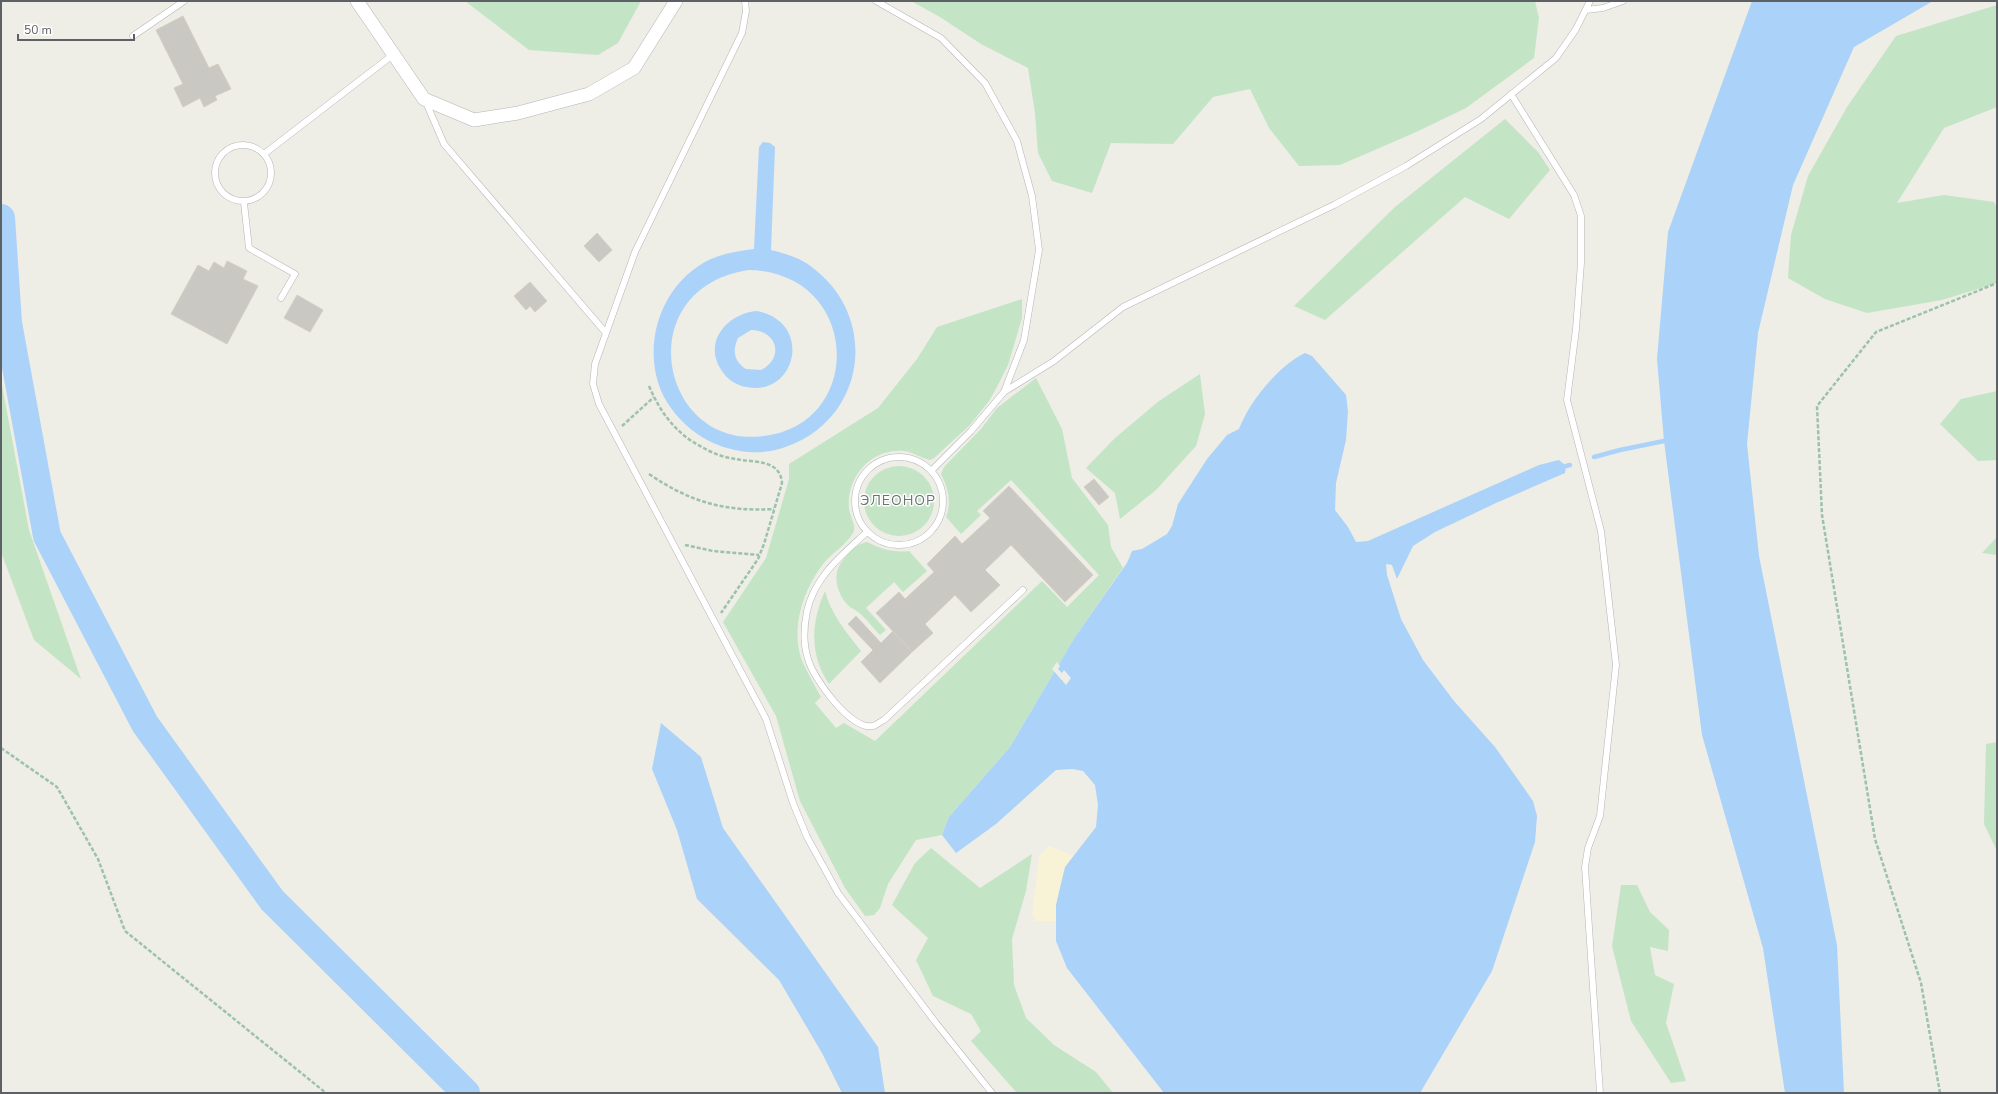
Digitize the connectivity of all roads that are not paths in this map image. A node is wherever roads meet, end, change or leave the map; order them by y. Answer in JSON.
{"nodes":[{"id":1,"x":184,"y":1,"type":"edge"},
{"id":2,"x":357,"y":1,"type":"edge"},
{"id":3,"x":676,"y":1,"type":"edge"},
{"id":4,"x":745,"y":1,"type":"edge"},
{"id":5,"x":876,"y":1,"type":"edge"},
{"id":6,"x":1590,"y":1,"type":"edge"},
{"id":7,"x":1623,"y":1,"type":"edge"},
{"id":8,"x":1586,"y":10,"type":"junction"},
{"id":9,"x":133,"y":36,"type":"dead end"},
{"id":10,"x":394,"y":54,"type":"junction"},
{"id":11,"x":1511,"y":94,"type":"junction"},
{"id":12,"x":424,"y":99,"type":"junction"},
{"id":13,"x":264,"y":154,"type":"junction"},
{"id":14,"x":244,"y":203,"type":"junction"},
{"id":15,"x":281,"y":298,"type":"dead end"},
{"id":16,"x":606,"y":333,"type":"junction"},
{"id":17,"x":1004,"y":392,"type":"junction"},
{"id":18,"x":932,"y":470,"type":"junction"},
{"id":19,"x":867,"y":532,"type":"junction"},
{"id":20,"x":1023,"y":590,"type":"dead end"},
{"id":21,"x":992,"y":1093,"type":"edge"},
{"id":22,"x":1600,"y":1093,"type":"edge"}],
"edges":[{"from":1,"to":9,"type":"lane"},
{"from":2,"to":10,"type":"street"},
{"from":3,"to":12,"type":"street"},
{"from":4,"to":16,"type":"lane"},
{"from":5,"to":17,"type":"lane"},
{"from":6,"to":8,"type":"lane"},
{"from":7,"to":8,"type":"lane"},
{"from":8,"to":11,"type":"lane"},
{"from":10,"to":12,"type":"street"},
{"from":10,"to":13,"type":"lane"},
{"from":11,"to":17,"type":"lane"},
{"from":11,"to":22,"type":"lane"},
{"from":12,"to":16,"type":"lane"},
{"from":13,"to":14,"type":"lane"},
{"from":13,"to":14,"type":"lane"},
{"from":14,"to":15,"type":"lane"},
{"from":16,"to":21,"type":"lane"},
{"from":17,"to":18,"type":"lane"},
{"from":18,"to":19,"type":"lane"},
{"from":18,"to":19,"type":"lane"},
{"from":19,"to":20,"type":"lane"}]}
